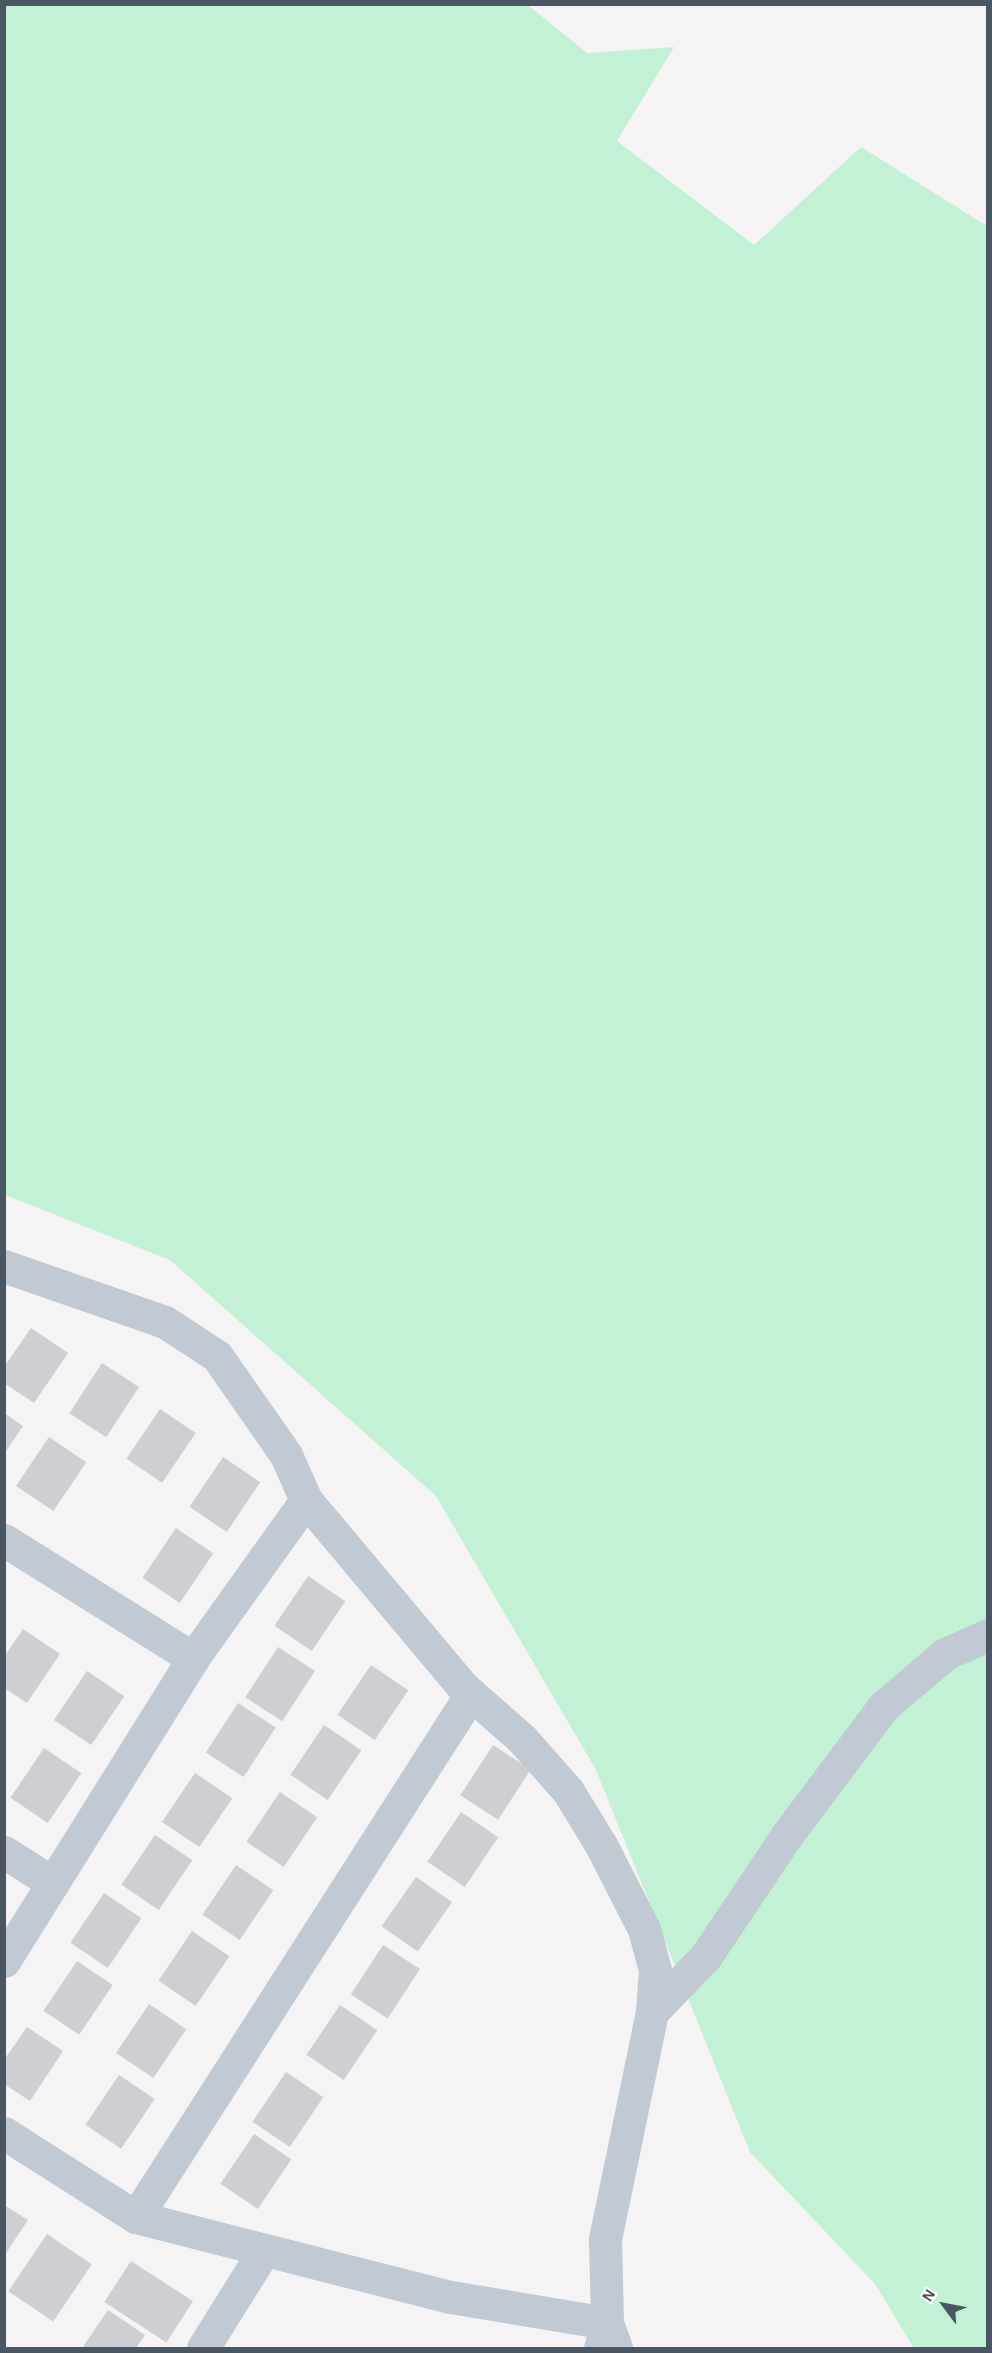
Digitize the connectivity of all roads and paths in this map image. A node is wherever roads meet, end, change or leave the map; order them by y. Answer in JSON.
{"nodes":[{"id":1,"x":4,"y":1266,"type":"edge"},
{"id":2,"x":306,"y":1500,"type":"junction"},
{"id":3,"x":4,"y":1540,"type":"edge"},
{"id":4,"x":987,"y":1635,"type":"edge"},
{"id":5,"x":193,"y":1658,"type":"junction"},
{"id":6,"x":471,"y":1694,"type":"junction"},
{"id":7,"x":4,"y":1852,"type":"edge"},
{"id":8,"x":53,"y":1883,"type":"junction"},
{"id":9,"x":4,"y":1961,"type":"edge"},
{"id":10,"x":652,"y":2012,"type":"junction"},
{"id":11,"x":4,"y":2133,"type":"edge"},
{"id":12,"x":136,"y":2217,"type":"junction"},
{"id":13,"x":263,"y":2252,"type":"junction"},
{"id":14,"x":608,"y":2340,"type":"edge"},
{"id":15,"x":203,"y":2349,"type":"edge"}],
"edges":[{"from":1,"to":2,"type":"street"},
{"from":2,"to":5,"type":"street"},
{"from":2,"to":6,"type":"street"},
{"from":3,"to":5,"type":"street"},
{"from":4,"to":10,"type":"street"},
{"from":5,"to":8,"type":"street"},
{"from":6,"to":10,"type":"street"},
{"from":6,"to":12,"type":"street"},
{"from":7,"to":8,"type":"street"},
{"from":8,"to":9,"type":"street"},
{"from":10,"to":14,"type":"street"},
{"from":11,"to":12,"type":"street"},
{"from":12,"to":13,"type":"street"},
{"from":13,"to":14,"type":"street"},
{"from":13,"to":15,"type":"street"}]}
